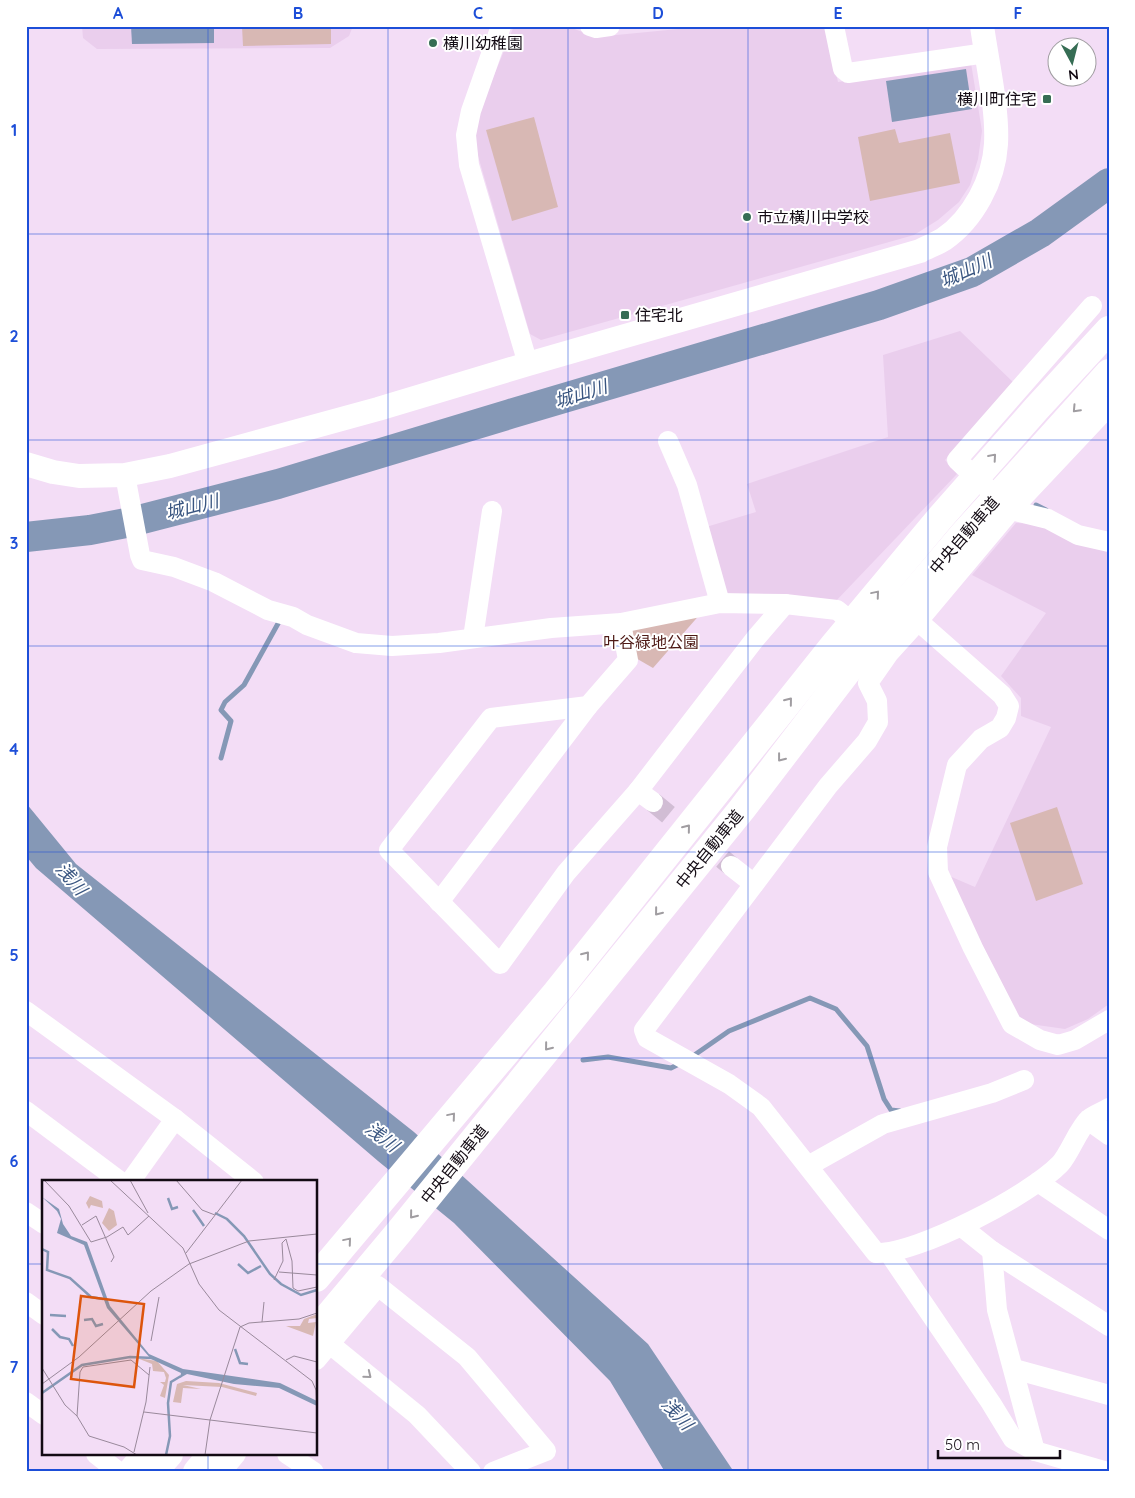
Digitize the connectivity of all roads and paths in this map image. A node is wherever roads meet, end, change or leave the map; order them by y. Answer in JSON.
{"nodes":[{"id":1,"x":502,"y":26,"type":"edge"},
{"id":2,"x":590,"y":26,"type":"edge"},
{"id":3,"x":610,"y":26,"type":"edge"},
{"id":4,"x":834,"y":26,"type":"edge"},
{"id":5,"x":982,"y":26,"type":"edge"},
{"id":6,"x":986,"y":53,"type":"junction"},
{"id":7,"x":1092,"y":306,"type":"dead end"},
{"id":8,"x":1109,"y":330,"type":"edge"},
{"id":9,"x":528,"y":364,"type":"junction"},
{"id":10,"x":1109,"y":373,"type":"edge"},
{"id":11,"x":1109,"y":406,"type":"edge"},
{"id":12,"x":668,"y":441,"type":"dead end"},
{"id":13,"x":26,"y":464,"type":"edge"},
{"id":14,"x":127,"y":486,"type":"junction"},
{"id":15,"x":1011,"y":510,"type":"junction"},
{"id":16,"x":492,"y":511,"type":"dead end"},
{"id":17,"x":1109,"y":542,"type":"edge"},
{"id":18,"x":720,"y":603,"type":"junction"},
{"id":19,"x":785,"y":604,"type":"junction"},
{"id":20,"x":918,"y":621,"type":"junction"},
{"id":21,"x":621,"y":623,"type":"junction"},
{"id":22,"x":473,"y":638,"type":"junction"},
{"id":23,"x":889,"y":653,"type":"junction"},
{"id":24,"x":588,"y":706,"type":"junction"},
{"id":25,"x":731,"y":866,"type":"tunnel mouth"},
{"id":26,"x":754,"y":884,"type":"junction"},
{"id":27,"x":439,"y":902,"type":"junction"},
{"id":28,"x":26,"y":1011,"type":"edge"},
{"id":29,"x":1109,"y":1020,"type":"edge"},
{"id":30,"x":1024,"y":1080,"type":"dead end"},
{"id":31,"x":1109,"y":1108,"type":"edge"},
{"id":32,"x":26,"y":1111,"type":"edge"},
{"id":33,"x":175,"y":1119,"type":"junction"},
{"id":34,"x":1088,"y":1120,"type":"junction"},
{"id":35,"x":1109,"y":1135,"type":"edge"},
{"id":36,"x":808,"y":1166,"type":"junction"},
{"id":37,"x":118,"y":1180,"type":"edge"},
{"id":38,"x":131,"y":1180,"type":"edge"},
{"id":39,"x":251,"y":1180,"type":"edge"},
{"id":40,"x":1038,"y":1182,"type":"junction"},
{"id":41,"x":26,"y":1212,"type":"edge"},
{"id":42,"x":42,"y":1223,"type":"edge"},
{"id":43,"x":962,"y":1227,"type":"junction"},
{"id":44,"x":1109,"y":1230,"type":"edge"},
{"id":45,"x":992,"y":1251,"type":"junction"},
{"id":46,"x":889,"y":1253,"type":"junction"},
{"id":47,"x":318,"y":1276,"type":"edge"},
{"id":48,"x":1109,"y":1326,"type":"edge"},
{"id":49,"x":321,"y":1336,"type":"edge"},
{"id":50,"x":318,"y":1350,"type":"edge"},
{"id":51,"x":1014,"y":1369,"type":"junction"},
{"id":52,"x":1109,"y":1395,"type":"edge"},
{"id":53,"x":26,"y":1402,"type":"edge"},
{"id":54,"x":42,"y":1414,"type":"edge"},
{"id":55,"x":1035,"y":1451,"type":"junction"},
{"id":56,"x":99,"y":1456,"type":"edge"},
{"id":57,"x":139,"y":1456,"type":"edge"},
{"id":58,"x":167,"y":1456,"type":"edge"},
{"id":59,"x":210,"y":1456,"type":"edge"},
{"id":60,"x":234,"y":1456,"type":"edge"},
{"id":61,"x":290,"y":1456,"type":"edge"},
{"id":62,"x":119,"y":1472,"type":"edge"},
{"id":63,"x":126,"y":1472,"type":"edge"},
{"id":64,"x":154,"y":1472,"type":"edge"},
{"id":65,"x":196,"y":1472,"type":"edge"},
{"id":66,"x":220,"y":1472,"type":"edge"},
{"id":67,"x":313,"y":1472,"type":"edge"},
{"id":68,"x":471,"y":1472,"type":"edge"},
{"id":69,"x":492,"y":1472,"type":"edge"},
{"id":70,"x":1108,"y":1472,"type":"edge"}],
"edges":[{"from":1,"to":9,"type":"street"},
{"from":2,"to":3,"type":"street"},
{"from":4,"to":6,"type":"street"},
{"from":5,"to":6,"type":"street"},
{"from":6,"to":9,"type":"street"},
{"from":7,"to":15,"type":"street"},
{"from":47,"to":8,"type":"highway","name":"中央自動車道","one_way":true},
{"from":9,"to":14,"type":"street"},
{"from":10,"to":49,"type":"highway","name":"中央自動車道","one_way":true},
{"from":11,"to":15,"type":"street"},
{"from":12,"to":18,"type":"street"},
{"from":13,"to":14,"type":"street"},
{"from":14,"to":22,"type":"street"},
{"from":15,"to":17,"type":"street"},
{"from":15,"to":20,"type":"street"},
{"from":16,"to":22,"type":"street"},
{"from":18,"to":19,"type":"street"},
{"from":18,"to":21,"type":"street"},
{"from":19,"to":23,"type":"street"},
{"from":19,"to":27,"type":"street"},
{"from":20,"to":23,"type":"street"},
{"from":20,"to":29,"type":"street"},
{"from":21,"to":22,"type":"street"},
{"from":21,"to":24,"type":"street"},
{"from":23,"to":26,"type":"street"},
{"from":24,"to":27,"type":"street"},
{"from":24,"to":27,"type":"street"},
{"from":25,"to":26,"type":"street"},
{"from":26,"to":36,"type":"street"},
{"from":28,"to":33,"type":"street"},
{"from":30,"to":36,"type":"street"},
{"from":31,"to":34,"type":"street"},
{"from":32,"to":37,"type":"street"},
{"from":33,"to":38,"type":"street"},
{"from":33,"to":39,"type":"street"},
{"from":34,"to":35,"type":"street"},
{"from":34,"to":40,"type":"street"},
{"from":36,"to":46,"type":"street"},
{"from":40,"to":43,"type":"street"},
{"from":40,"to":44,"type":"street"},
{"from":41,"to":42,"type":"street"},
{"from":43,"to":45,"type":"street"},
{"from":43,"to":46,"type":"street"},
{"from":45,"to":48,"type":"street"},
{"from":45,"to":51,"type":"street"},
{"from":46,"to":55,"type":"street"},
{"from":49,"to":50,"type":"street"},
{"from":49,"to":68,"type":"street","one_way":true},
{"from":49,"to":69,"type":"street"},
{"from":51,"to":52,"type":"street"},
{"from":51,"to":55,"type":"street"},
{"from":53,"to":54,"type":"street"},
{"from":55,"to":70,"type":"street"},
{"from":56,"to":62,"type":"street"},
{"from":57,"to":63,"type":"street"},
{"from":58,"to":64,"type":"highway"},
{"from":59,"to":65,"type":"highway"},
{"from":60,"to":66,"type":"street"},
{"from":61,"to":67,"type":"street"}]}
